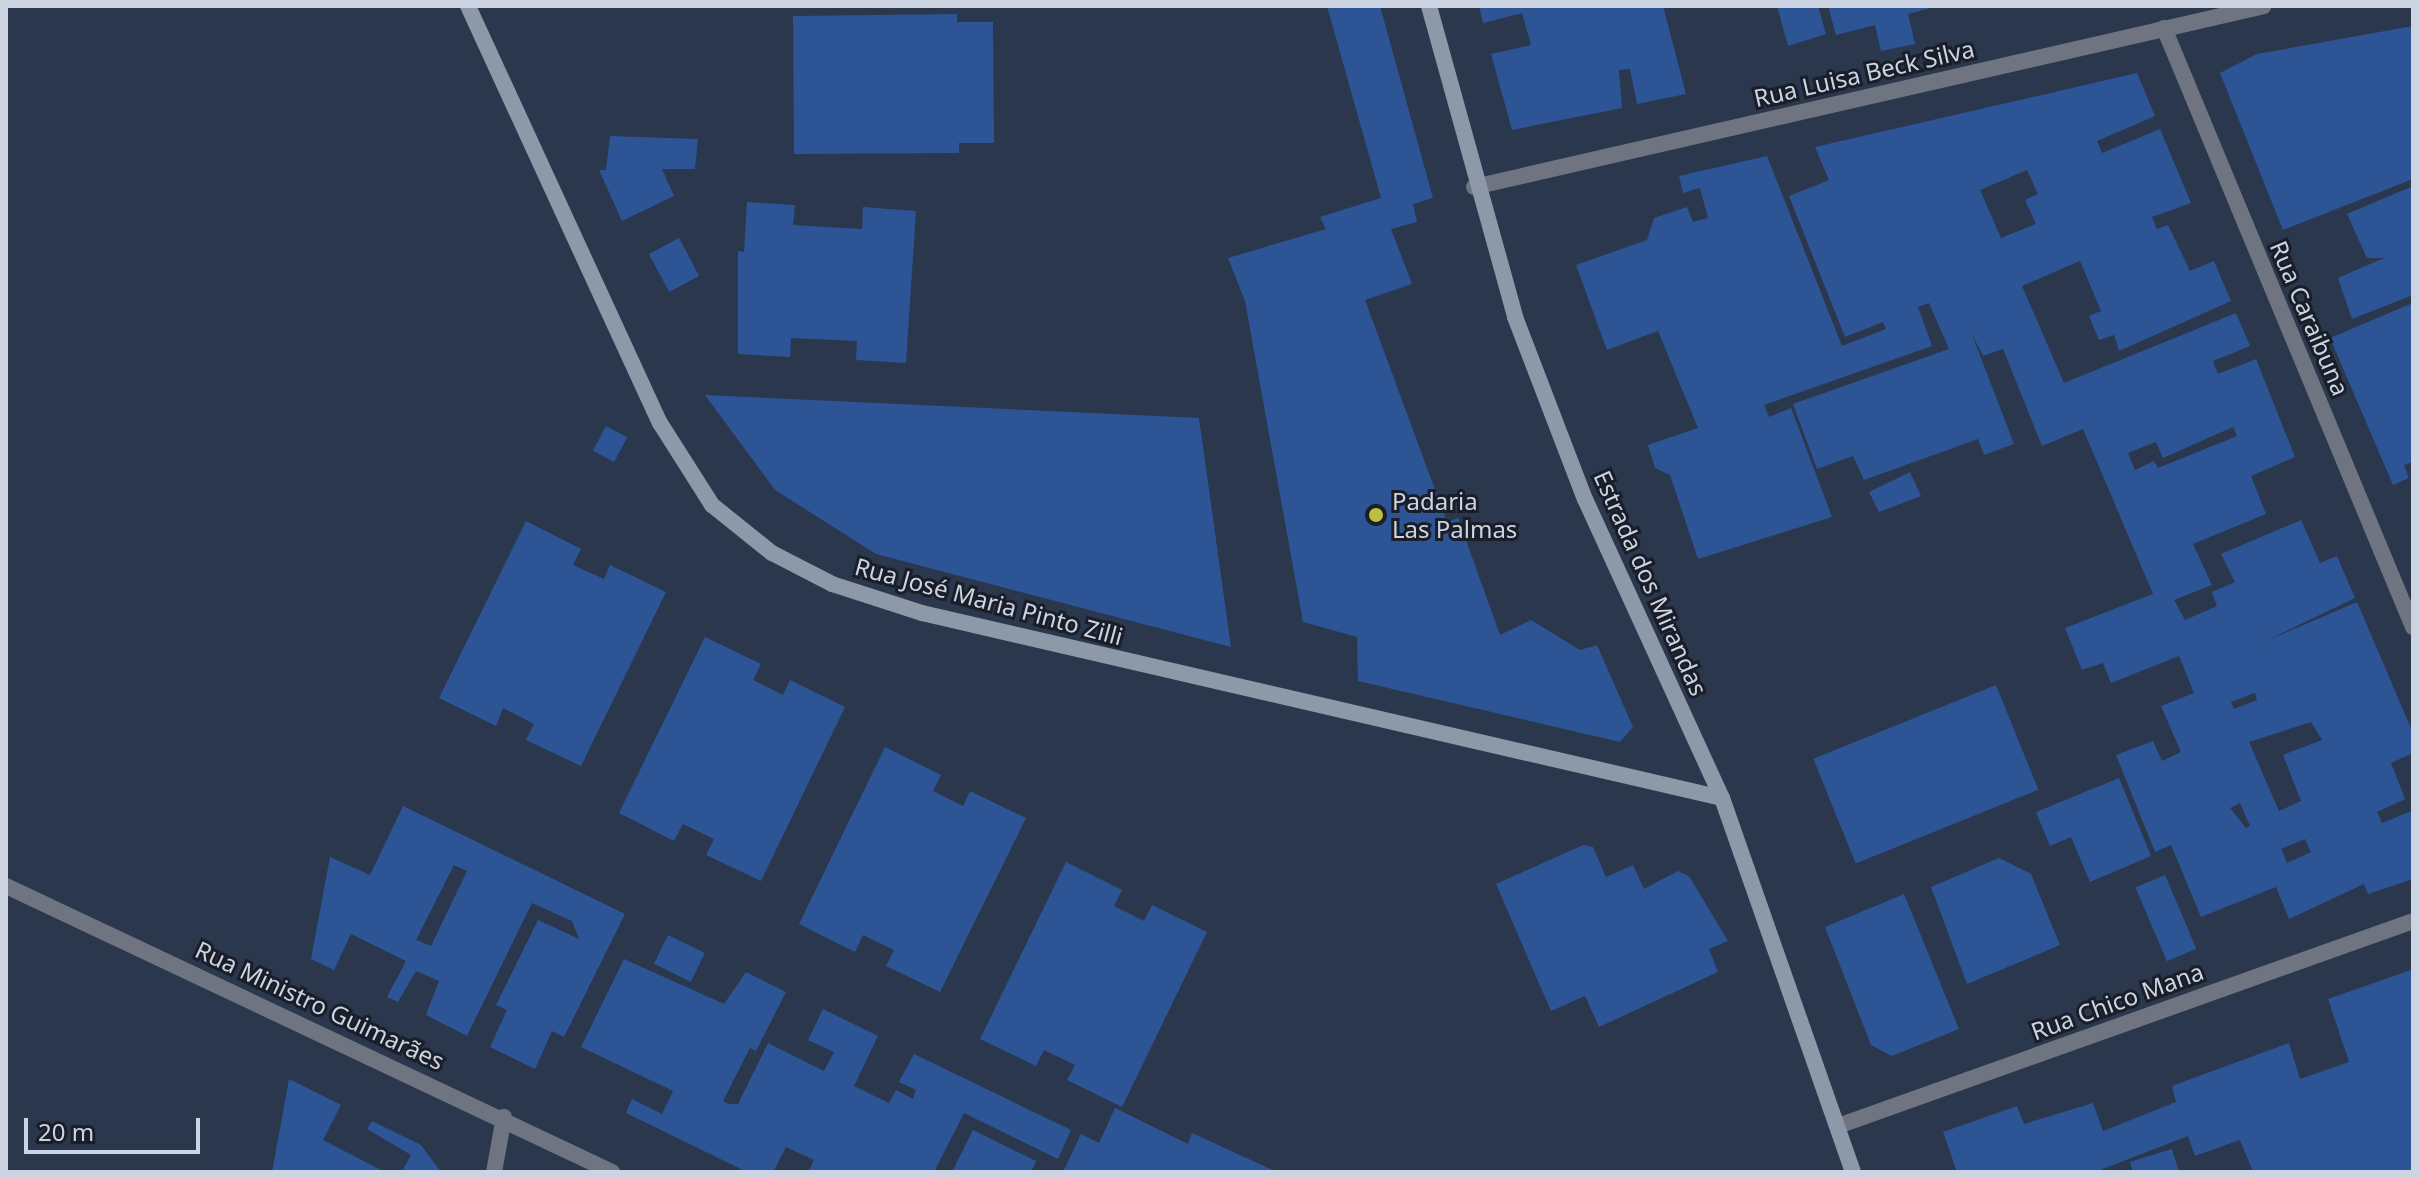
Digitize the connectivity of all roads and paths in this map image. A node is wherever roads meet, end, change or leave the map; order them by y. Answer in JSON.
{"nodes":[{"id":1,"x":468,"y":6,"type":"edge"},
{"id":2,"x":1429,"y":6,"type":"edge"},
{"id":3,"x":2264,"y":6,"type":"edge"},
{"id":4,"x":2164,"y":28,"type":"junction"},
{"id":5,"x":1474,"y":187,"type":"junction"},
{"id":6,"x":2413,"y":627,"type":"edge"},
{"id":7,"x":1722,"y":798,"type":"junction"},
{"id":8,"x":6,"y":886,"type":"edge"},
{"id":9,"x":2413,"y":921,"type":"edge"},
{"id":10,"x":504,"y":1117,"type":"junction"},
{"id":11,"x":1838,"y":1126,"type":"junction"},
{"id":12,"x":494,"y":1172,"type":"edge"},
{"id":13,"x":612,"y":1172,"type":"edge"},
{"id":14,"x":1853,"y":1172,"type":"edge"}],
"edges":[{"from":1,"to":7,"type":"street","name":"Rua José Maria Pinto Zilli"},
{"from":2,"to":5,"type":"street","name":"Estrada dos Mirandas"},
{"from":3,"to":4,"type":"street","name":"Rua Luisa Beck Silva"},
{"from":4,"to":5,"type":"street","name":"Rua Luisa Beck Silva"},
{"from":4,"to":6,"type":"street","name":"Rua Caraibuna"},
{"from":5,"to":7,"type":"street","name":"Estrada dos Mirandas"},
{"from":7,"to":11,"type":"street","name":"Estrada dos Mirandas"},
{"from":8,"to":10,"type":"street","name":"Rua Ministro Guimarães"},
{"from":9,"to":11,"type":"street","name":"Rua Chico Mana"},
{"from":10,"to":12,"type":"street"},
{"from":10,"to":13,"type":"street","name":"Rua Ministro Guimarães"},
{"from":11,"to":14,"type":"street","name":"Estrada dos Mirandas"}]}
